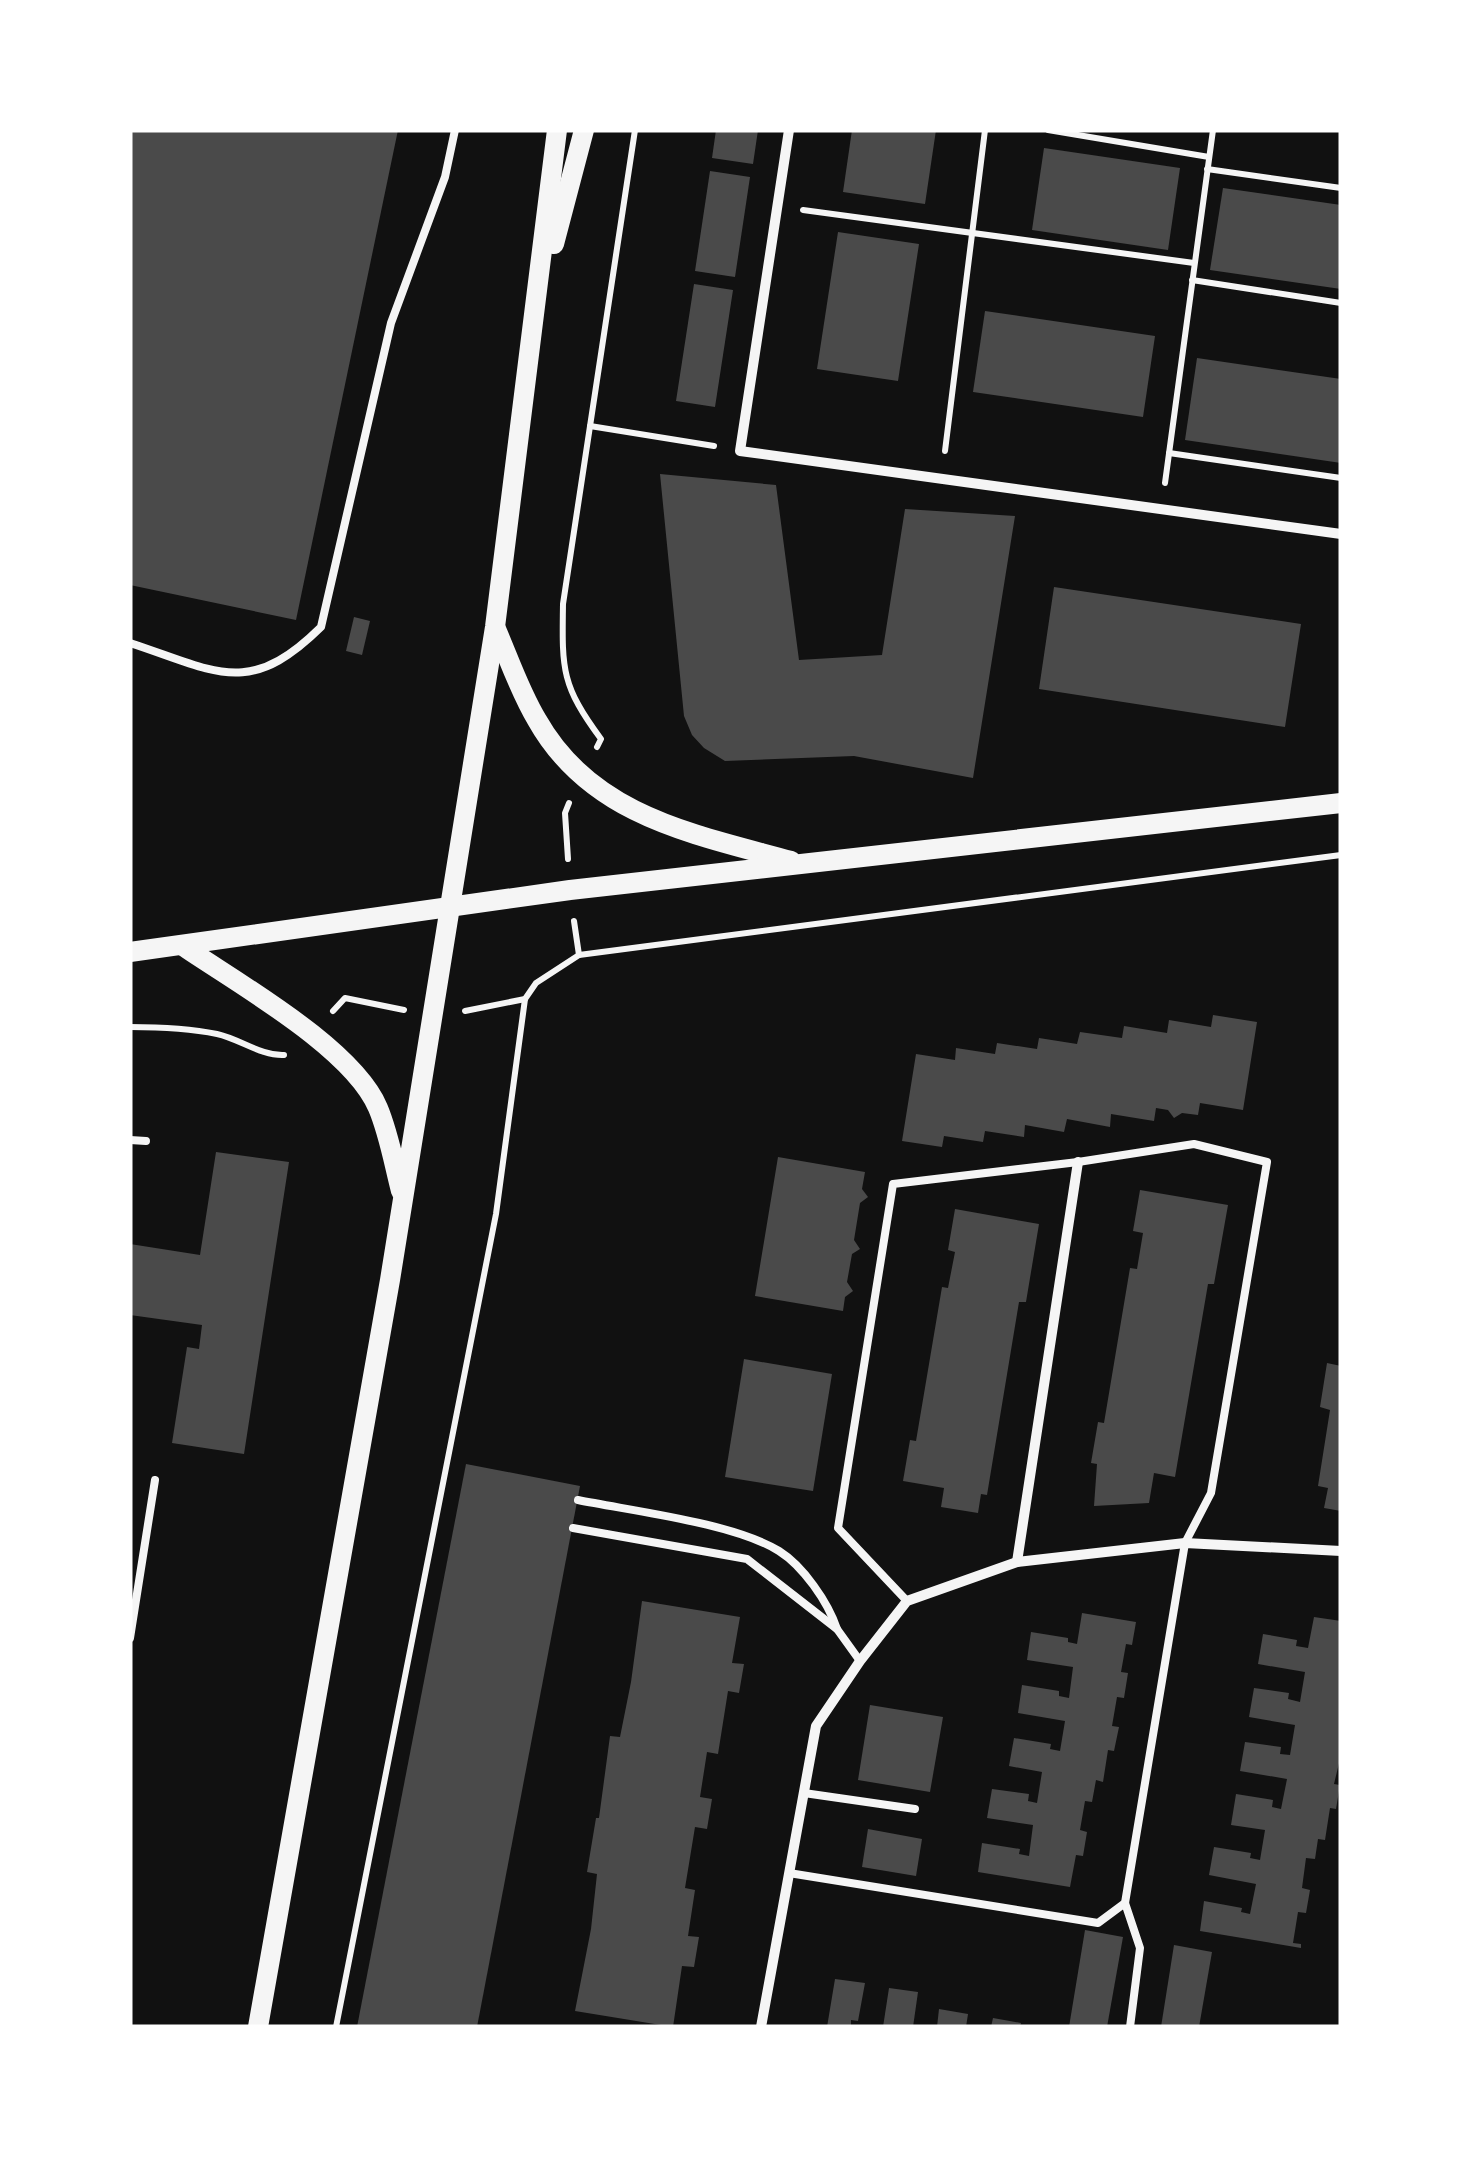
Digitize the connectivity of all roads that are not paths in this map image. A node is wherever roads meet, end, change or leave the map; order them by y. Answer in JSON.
{"nodes":[{"id":1,"x":455,"y":130,"type":"edge"},
{"id":2,"x":557,"y":130,"type":"edge"},
{"id":3,"x":584,"y":130,"type":"edge"},
{"id":4,"x":789,"y":130,"type":"edge"},
{"id":5,"x":534,"y":324,"type":"junction"},
{"id":6,"x":1341,"y":534,"type":"edge"},
{"id":7,"x":495,"y":627,"type":"junction"},
{"id":8,"x":130,"y":643,"type":"edge"},
{"id":9,"x":1341,"y":803,"type":"edge"},
{"id":10,"x":802,"y":864,"type":"junction"},
{"id":11,"x":450,"y":905,"type":"junction"},
{"id":12,"x":183,"y":946,"type":"junction"},
{"id":13,"x":130,"y":952,"type":"edge"},
{"id":14,"x":130,"y":1140,"type":"edge"},
{"id":15,"x":146,"y":1142,"type":"dead end"},
{"id":16,"x":1078,"y":1162,"type":"junction"},
{"id":17,"x":403,"y":1197,"type":"junction"},
{"id":18,"x":156,"y":1480,"type":"dead end"},
{"id":19,"x":578,"y":1500,"type":"dead end"},
{"id":20,"x":572,"y":1528,"type":"dead end"},
{"id":21,"x":1186,"y":1543,"type":"junction"},
{"id":22,"x":1341,"y":1551,"type":"edge"},
{"id":23,"x":1017,"y":1562,"type":"junction"},
{"id":24,"x":907,"y":1600,"type":"junction"},
{"id":25,"x":836,"y":1630,"type":"junction"},
{"id":26,"x":130,"y":1638,"type":"edge"},
{"id":27,"x":860,"y":1661,"type":"junction"},
{"id":28,"x":804,"y":1792,"type":"junction"},
{"id":29,"x":915,"y":1809,"type":"dead end"},
{"id":30,"x":789,"y":1873,"type":"junction"},
{"id":31,"x":1125,"y":1903,"type":"junction"},
{"id":32,"x":258,"y":2027,"type":"edge"},
{"id":33,"x":761,"y":2027,"type":"edge"},
{"id":34,"x":1130,"y":2027,"type":"edge"}],
"edges":[{"from":1,"to":8,"type":"lane"},
{"from":2,"to":5,"type":"main road"},
{"from":3,"to":5,"type":"main road"},
{"from":4,"to":6,"type":"street"},
{"from":5,"to":7,"type":"main road"},
{"from":7,"to":10,"type":"main road"},
{"from":7,"to":11,"type":"main road"},
{"from":9,"to":10,"type":"main road"},
{"from":10,"to":11,"type":"main road"},
{"from":11,"to":12,"type":"main road"},
{"from":11,"to":17,"type":"main road"},
{"from":12,"to":13,"type":"main road"},
{"from":12,"to":17,"type":"main road"},
{"from":14,"to":15,"type":"lane"},
{"from":16,"to":21,"type":"lane"},
{"from":16,"to":23,"type":"street"},
{"from":16,"to":24,"type":"lane"},
{"from":17,"to":32,"type":"main road"},
{"from":18,"to":26,"type":"lane"},
{"from":19,"to":25,"type":"lane"},
{"from":20,"to":25,"type":"lane"},
{"from":21,"to":22,"type":"street"},
{"from":21,"to":23,"type":"street"},
{"from":21,"to":31,"type":"lane"},
{"from":23,"to":24,"type":"street"},
{"from":24,"to":27,"type":"street"},
{"from":25,"to":27,"type":"lane"},
{"from":27,"to":28,"type":"street"},
{"from":28,"to":29,"type":"lane"},
{"from":28,"to":30,"type":"street"},
{"from":30,"to":31,"type":"lane"},
{"from":30,"to":33,"type":"street"},
{"from":31,"to":34,"type":"lane"}]}
